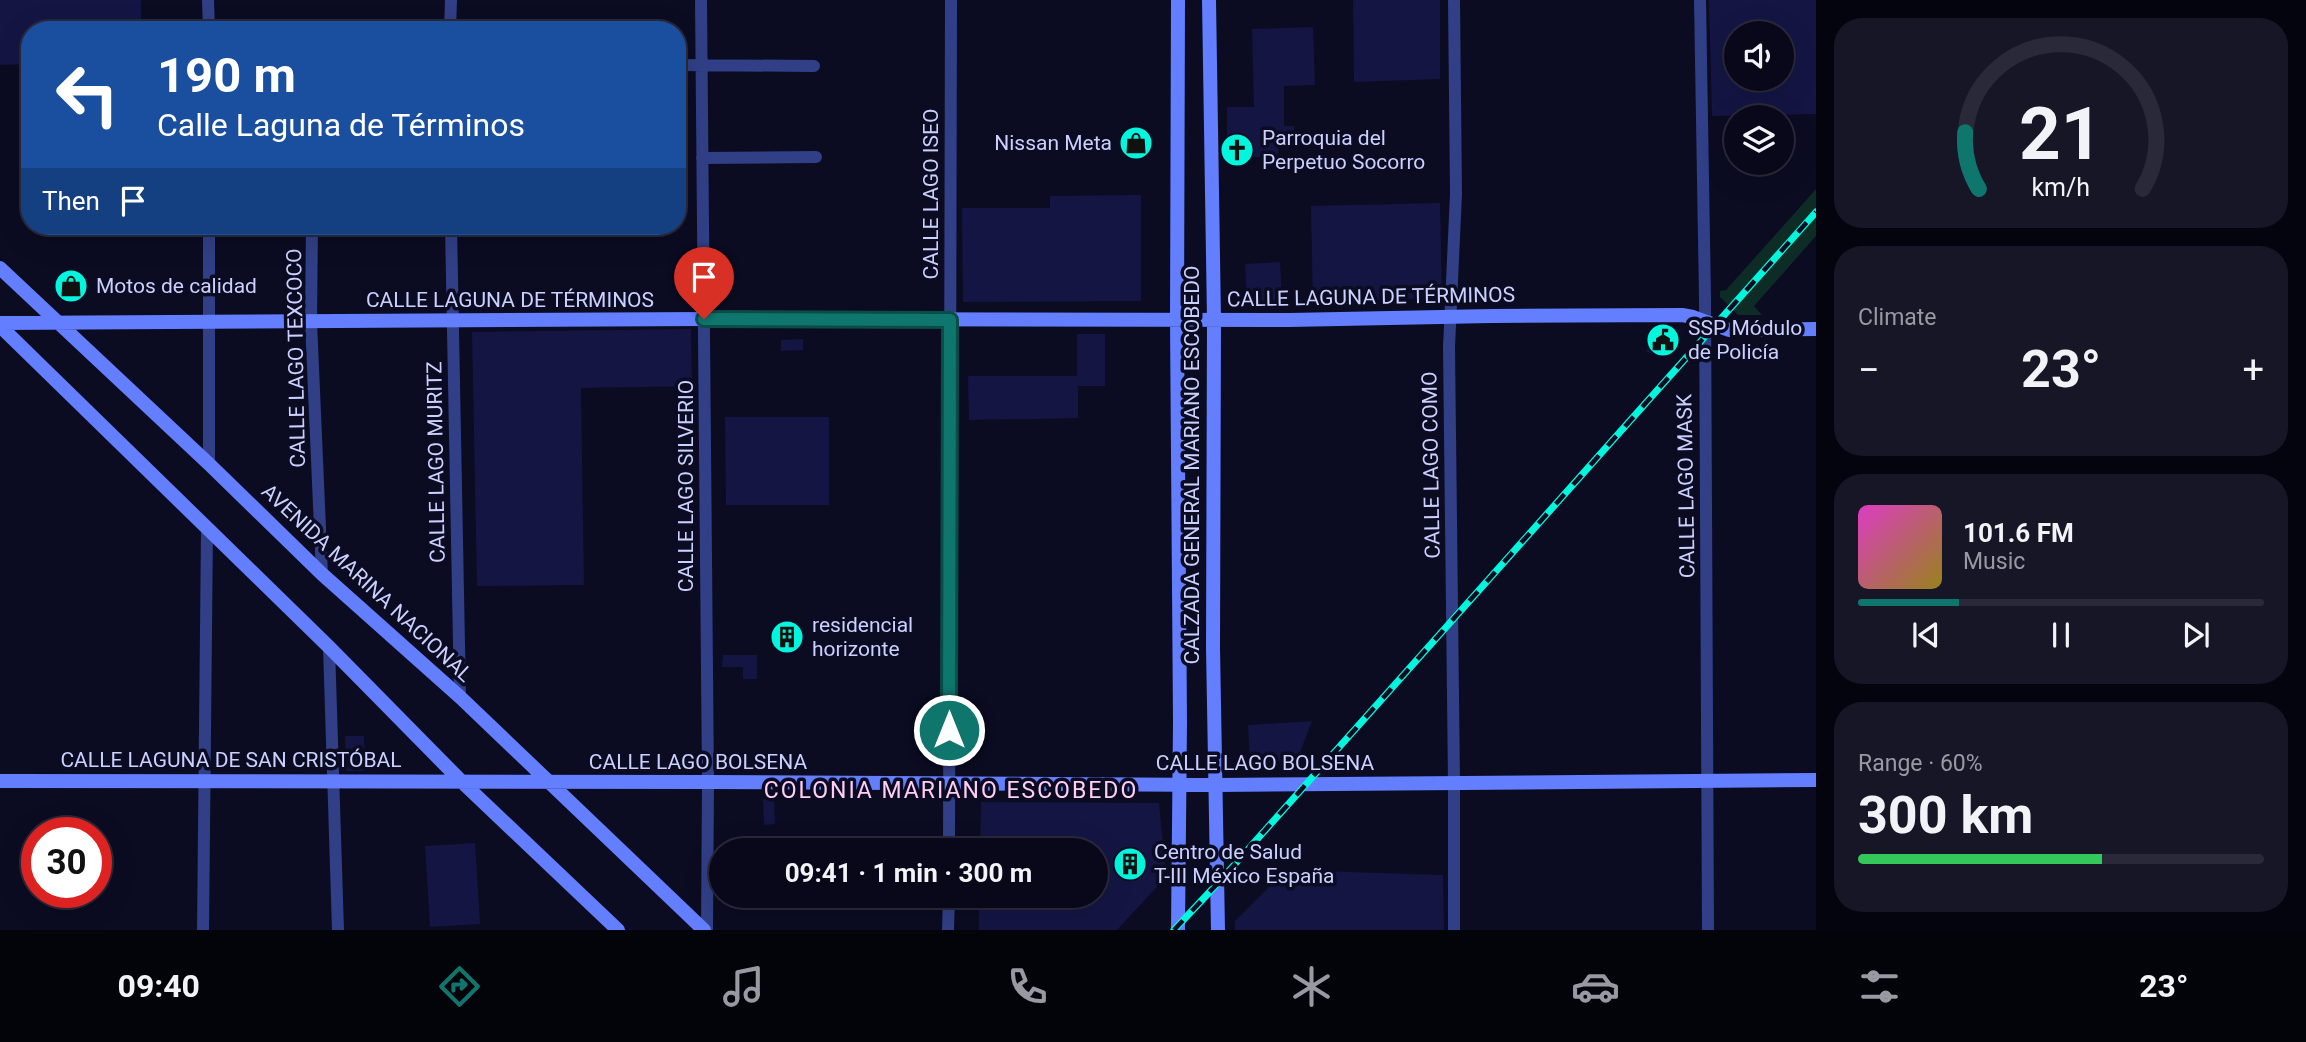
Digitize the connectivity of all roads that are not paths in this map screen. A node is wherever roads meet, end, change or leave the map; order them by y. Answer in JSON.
{"nodes":[{"id":1,"x":208,"y":0,"type":"edge"},
{"id":2,"x":451,"y":0,"type":"edge"},
{"id":3,"x":701,"y":0,"type":"edge"},
{"id":4,"x":951,"y":0,"type":"edge"},
{"id":5,"x":1178,"y":0,"type":"edge"},
{"id":6,"x":1209,"y":0,"type":"edge"},
{"id":7,"x":1454,"y":0,"type":"edge"},
{"id":8,"x":1700,"y":0,"type":"edge"},
{"id":9,"x":208,"y":21,"type":"edge"},
{"id":10,"x":450,"y":21,"type":"edge"},
{"id":11,"x":686,"y":65,"type":"edge"},
{"id":12,"x":701,"y":65,"type":"junction"},
{"id":13,"x":814,"y":66,"type":"dead end"},
{"id":14,"x":816,"y":157,"type":"dead end"},
{"id":15,"x":702,"y":158,"type":"junction"},
{"id":16,"x":209,"y":235,"type":"edge"},
{"id":17,"x":312,"y":235,"type":"edge"},
{"id":18,"x":451,"y":235,"type":"edge"},
{"id":19,"x":0,"y":268,"type":"edge"},
{"id":20,"x":1450,"y":317,"type":"junction"},
{"id":21,"x":704,"y":319,"type":"junction"},
{"id":22,"x":950,"y":320,"type":"junction"},
{"id":23,"x":1177,"y":320,"type":"junction"},
{"id":24,"x":1213,"y":320,"type":"junction"},
{"id":25,"x":452,"y":321,"type":"junction"},
{"id":26,"x":1705,"y":321,"type":"junction"},
{"id":27,"x":311,"y":322,"type":"junction"},
{"id":28,"x":58,"y":323,"type":"junction"},
{"id":29,"x":209,"y":323,"type":"junction"},
{"id":30,"x":0,"y":324,"type":"edge"},
{"id":31,"x":1816,"y":329,"type":"edge"},
{"id":32,"x":209,"y":464,"type":"junction"},
{"id":33,"x":208,"y":529,"type":"junction"},
{"id":34,"x":322,"y":574,"type":"junction"},
{"id":35,"x":329,"y":647,"type":"junction"},
{"id":36,"x":460,"y":697,"type":"junction"},
{"id":37,"x":1709,"y":780,"type":"junction"},
{"id":38,"x":1816,"y":780,"type":"edge"},
{"id":39,"x":0,"y":781,"type":"edge"},
{"id":40,"x":205,"y":781,"type":"junction"},
{"id":41,"x":332,"y":781,"type":"junction"},
{"id":42,"x":463,"y":782,"type":"junction"},
{"id":43,"x":549,"y":782,"type":"junction"},
{"id":44,"x":708,"y":782,"type":"junction"},
{"id":45,"x":1454,"y":782,"type":"junction"},
{"id":46,"x":949,"y":785,"type":"junction"},
{"id":47,"x":1180,"y":785,"type":"junction"},
{"id":48,"x":1217,"y":785,"type":"junction"},
{"id":49,"x":949,"y":838,"type":"edge"},
{"id":50,"x":948,"y":908,"type":"edge"},
{"id":51,"x":203,"y":930,"type":"edge"},
{"id":52,"x":338,"y":930,"type":"edge"},
{"id":53,"x":618,"y":930,"type":"edge"},
{"id":54,"x":705,"y":930,"type":"edge"},
{"id":55,"x":948,"y":930,"type":"edge"},
{"id":56,"x":1178,"y":930,"type":"edge"},
{"id":57,"x":1218,"y":930,"type":"edge"},
{"id":58,"x":1454,"y":930,"type":"edge"},
{"id":59,"x":1708,"y":930,"type":"edge"}],
"edges":[{"from":1,"to":9,"type":"street"},
{"from":2,"to":10,"type":"street"},
{"from":3,"to":12,"type":"street","name":"CALLE LAGO SILVERIO"},
{"from":4,"to":22,"type":"street","name":"CALLE LAGO ISEO"},
{"from":5,"to":23,"type":"main road","name":"CALZADA GENERAL MARIANO ESCOBEDO"},
{"from":6,"to":24,"type":"main road","name":"CALZADA GENERAL MARIANO ESCOBEDO"},
{"from":7,"to":20,"type":"street","name":"CALLE LAGO COMO"},
{"from":8,"to":26,"type":"street","name":"CALLE LAGO MASK"},
{"from":11,"to":12,"type":"street"},
{"from":12,"to":13,"type":"street"},
{"from":12,"to":15,"type":"street","name":"CALLE LAGO SILVERIO"},
{"from":14,"to":15,"type":"street"},
{"from":15,"to":21,"type":"street","name":"CALLE LAGO SILVERIO"},
{"from":16,"to":29,"type":"street"},
{"from":17,"to":27,"type":"street","name":"CALLE LAGO TEXCOCO"},
{"from":18,"to":25,"type":"street","name":"CALLE LAGO MURITZ"},
{"from":19,"to":28,"type":"main road","name":"AVENIDA MARINA NACIONAL"},
{"from":20,"to":24,"type":"main road","name":"CALLE LAGUNA DE TÉRMINOS"},
{"from":20,"to":26,"type":"main road","name":"CALLE LAGUNA DE TÉRMINOS"},
{"from":20,"to":45,"type":"street","name":"CALLE LAGO COMO"},
{"from":21,"to":22,"type":"main road","name":"CALLE LAGUNA DE TÉRMINOS"},
{"from":21,"to":25,"type":"main road","name":"CALLE LAGUNA DE TÉRMINOS"},
{"from":21,"to":44,"type":"street","name":"CALLE LAGO SILVERIO"},
{"from":22,"to":23,"type":"main road","name":"CALLE LAGUNA DE TÉRMINOS"},
{"from":22,"to":46,"type":"street","name":"CALLE LAGO ISEO"},
{"from":23,"to":24,"type":"main road","name":"CALLE LAGUNA DE TÉRMINOS"},
{"from":23,"to":47,"type":"main road","name":"CALZADA GENERAL MARIANO ESCOBEDO"},
{"from":24,"to":48,"type":"main road","name":"CALZADA GENERAL MARIANO ESCOBEDO"},
{"from":25,"to":27,"type":"main road","name":"CALLE LAGUNA DE TÉRMINOS"},
{"from":25,"to":36,"type":"street","name":"CALLE LAGO MURITZ"},
{"from":26,"to":31,"type":"main road","name":"CALLE LAGUNA DE TÉRMINOS"},
{"from":26,"to":37,"type":"street","name":"CALLE LAGO MASK"},
{"from":27,"to":29,"type":"main road","name":"CALLE LAGUNA DE TÉRMINOS"},
{"from":27,"to":34,"type":"street","name":"CALLE LAGO TEXCOCO"},
{"from":28,"to":29,"type":"main road","name":"CALLE LAGUNA DE TÉRMINOS"},
{"from":28,"to":30,"type":"main road","name":"CALLE LAGUNA DE TÉRMINOS"},
{"from":28,"to":32,"type":"main road","name":"AVENIDA MARINA NACIONAL"},
{"from":29,"to":32,"type":"street"},
{"from":30,"to":33,"type":"main road"},
{"from":32,"to":34,"type":"main road","name":"AVENIDA MARINA NACIONAL"},
{"from":33,"to":35,"type":"main road"},
{"from":33,"to":40,"type":"street"},
{"from":34,"to":36,"type":"main road","name":"AVENIDA MARINA NACIONAL"},
{"from":35,"to":41,"type":"street"},
{"from":35,"to":42,"type":"main road"},
{"from":36,"to":43,"type":"main road","name":"AVENIDA MARINA NACIONAL"},
{"from":37,"to":38,"type":"main road","name":"CALLE LAGO BOLSENA"},
{"from":37,"to":45,"type":"main road","name":"CALLE LAGO BOLSENA"},
{"from":37,"to":59,"type":"street","name":"CALLE LAGO MASK"},
{"from":39,"to":40,"type":"main road","name":"CALLE LAGUNA DE SAN CRISTÓBAL"},
{"from":40,"to":41,"type":"main road","name":"CALLE LAGUNA DE SAN CRISTÓBAL"},
{"from":40,"to":51,"type":"street"},
{"from":41,"to":42,"type":"main road","name":"CALLE LAGUNA DE SAN CRISTÓBAL"},
{"from":41,"to":52,"type":"street"},
{"from":42,"to":43,"type":"main road","name":"CALLE LAGO BOLSENA"},
{"from":42,"to":53,"type":"main road"},
{"from":43,"to":44,"type":"main road","name":"CALLE LAGO BOLSENA"},
{"from":43,"to":54,"type":"main road","name":"AVENIDA MARINA NACIONAL"},
{"from":44,"to":46,"type":"main road","name":"CALLE LAGO BOLSENA"},
{"from":44,"to":54,"type":"street","name":"CALLE LAGO SILVERIO"},
{"from":45,"to":48,"type":"main road","name":"CALLE LAGO BOLSENA"},
{"from":45,"to":58,"type":"street","name":"CALLE LAGO COMO"},
{"from":46,"to":47,"type":"main road","name":"CALLE LAGO BOLSENA"},
{"from":46,"to":49,"type":"street","name":"CALLE LAGO ISEO"},
{"from":47,"to":48,"type":"main road","name":"CALLE LAGO BOLSENA"},
{"from":47,"to":56,"type":"main road","name":"CALZADA GENERAL MARIANO ESCOBEDO"},
{"from":48,"to":57,"type":"main road","name":"CALZADA GENERAL MARIANO ESCOBEDO"},
{"from":50,"to":55,"type":"street"}]}
